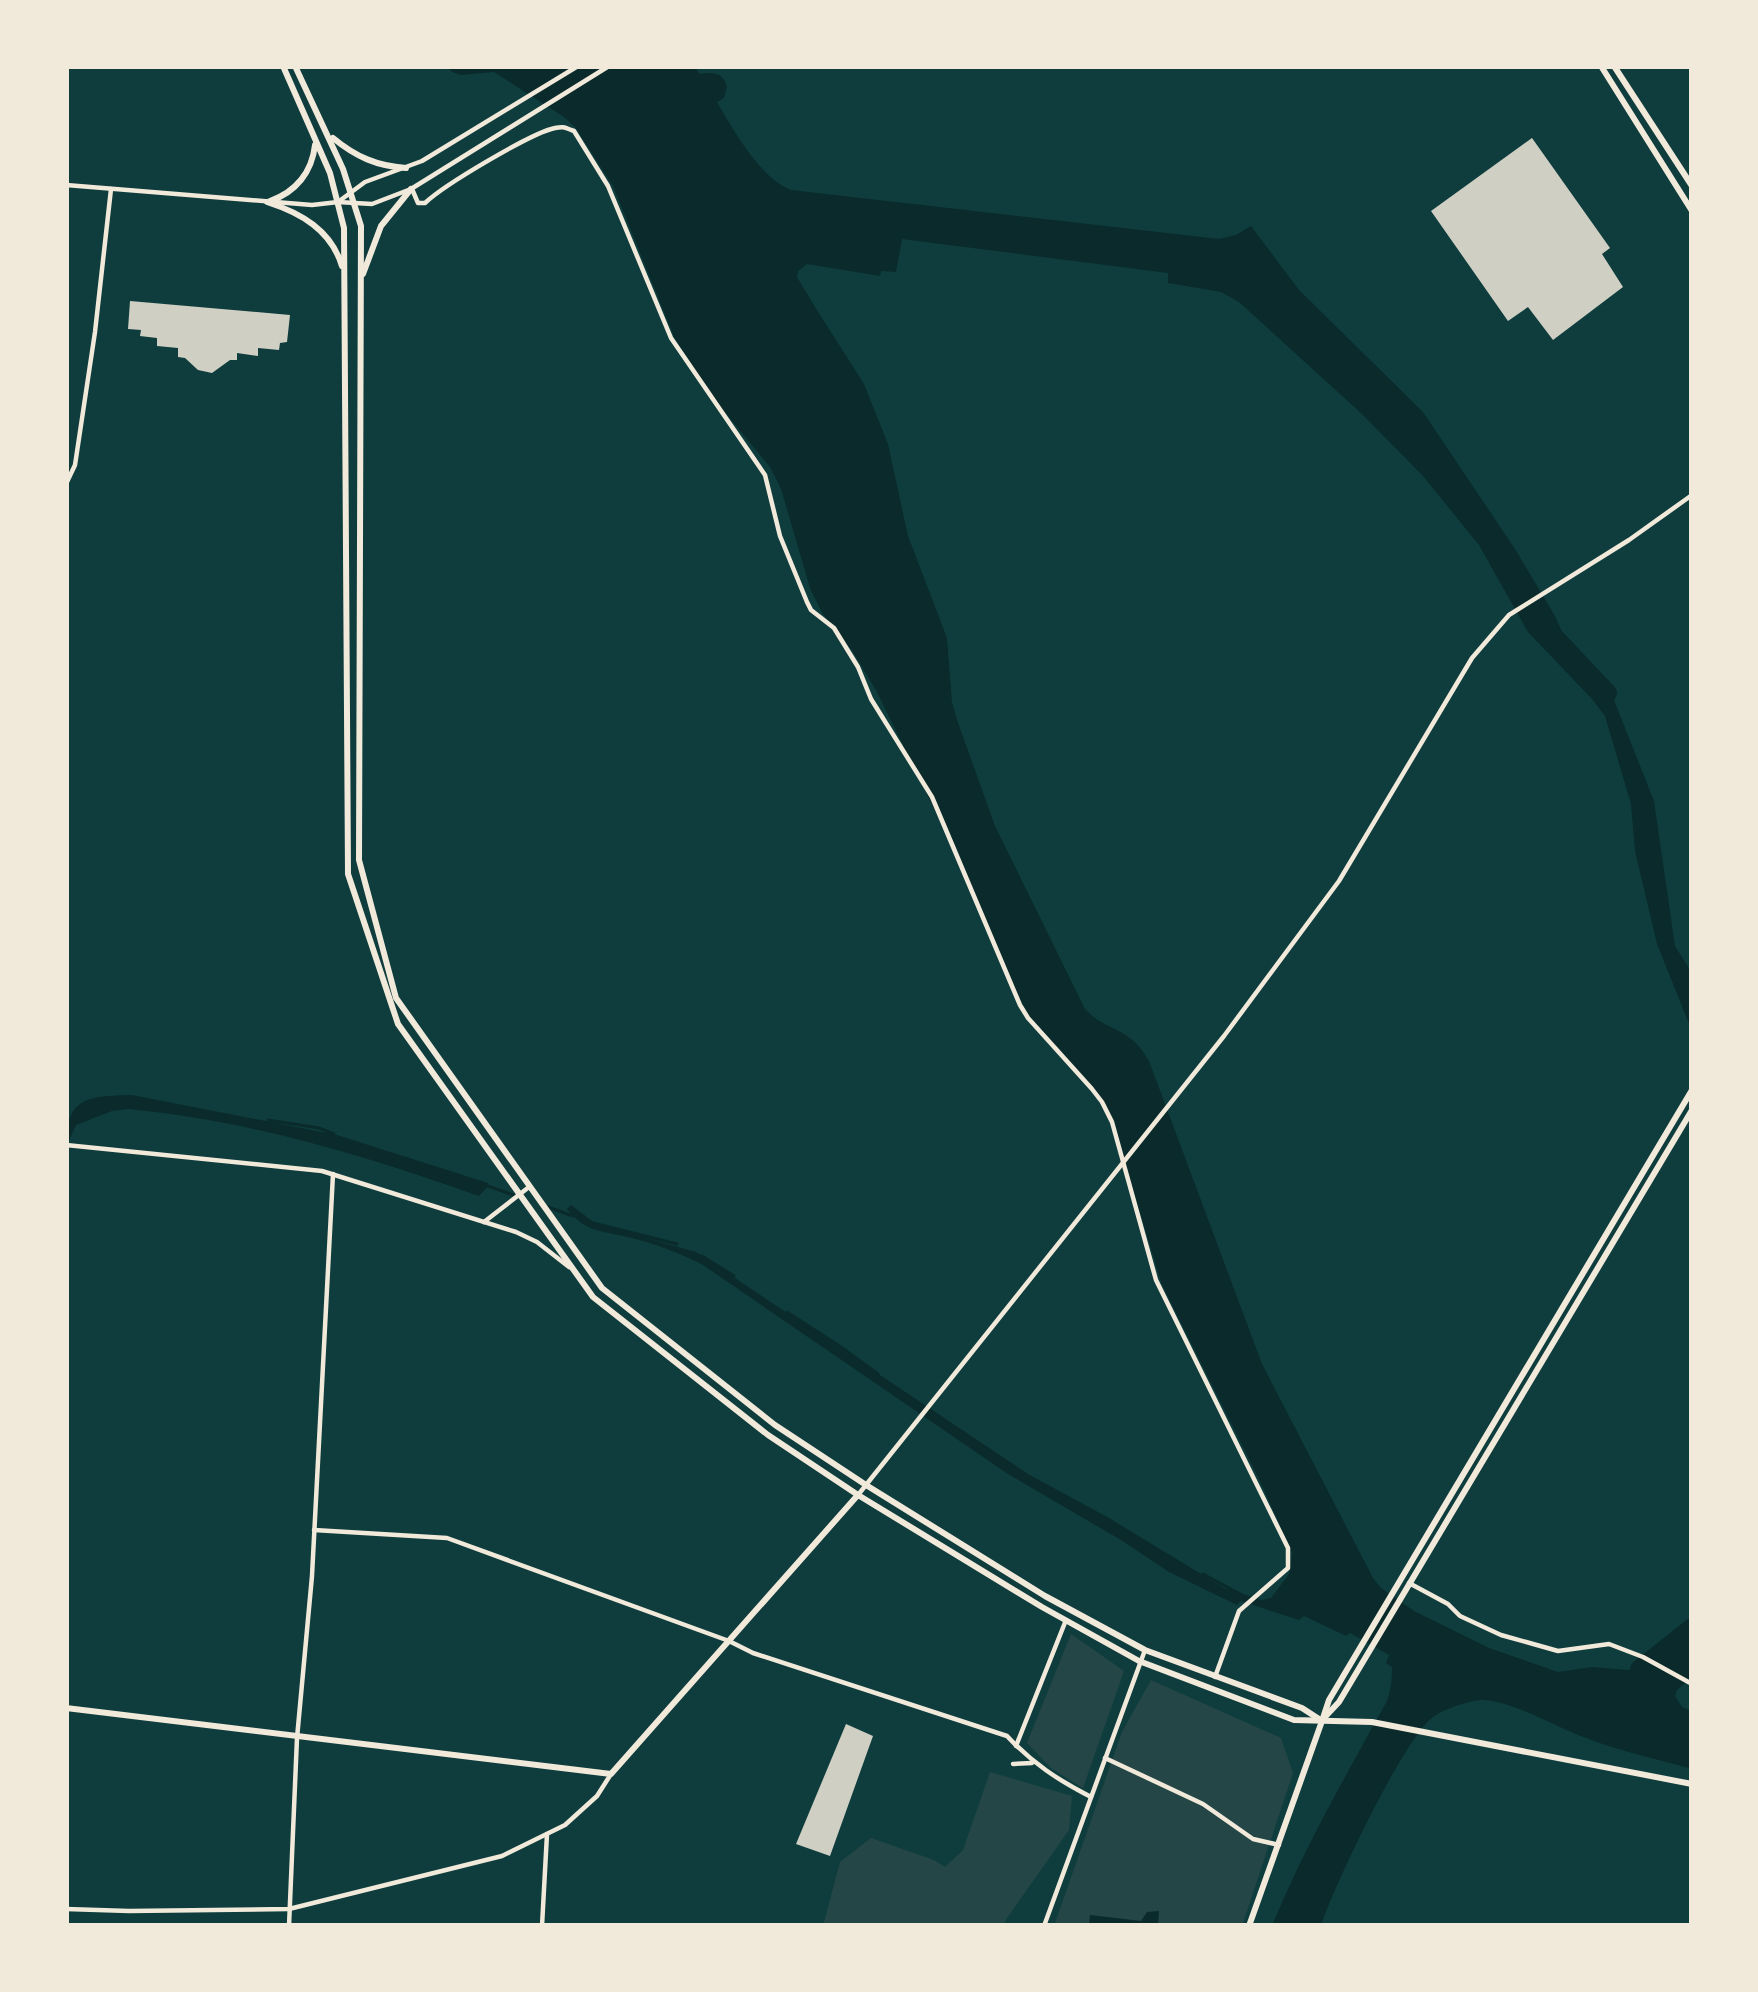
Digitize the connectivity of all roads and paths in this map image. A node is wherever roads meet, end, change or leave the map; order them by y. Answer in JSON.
{"nodes":[{"id":1,"x":283,"y":66,"type":"edge"},
{"id":2,"x":295,"y":66,"type":"edge"},
{"id":3,"x":578,"y":66,"type":"edge"},
{"id":4,"x":609,"y":66,"type":"edge"},
{"id":5,"x":1601,"y":66,"type":"edge"},
{"id":6,"x":1614,"y":66,"type":"edge"},
{"id":7,"x":311,"y":127,"type":"junction"},
{"id":8,"x":328,"y":134,"type":"junction"},
{"id":9,"x":406,"y":168,"type":"junction"},
{"id":10,"x":66,"y":185,"type":"edge"},
{"id":11,"x":1692,"y":186,"type":"edge"},
{"id":12,"x":111,"y":189,"type":"junction"},
{"id":13,"x":411,"y":189,"type":"junction"},
{"id":14,"x":351,"y":192,"type":"junction"},
{"id":15,"x":267,"y":202,"type":"junction"},
{"id":16,"x":338,"y":202,"type":"junction"},
{"id":17,"x":354,"y":203,"type":"junction"},
{"id":18,"x":1692,"y":211,"type":"edge"},
{"id":19,"x":345,"y":288,"type":"junction"},
{"id":20,"x":361,"y":289,"type":"junction"},
{"id":21,"x":66,"y":484,"type":"edge"},
{"id":22,"x":1692,"y":495,"type":"edge"},
{"id":23,"x":1692,"y":1090,"type":"edge"},
{"id":24,"x":1692,"y":1111,"type":"edge"},
{"id":25,"x":69,"y":1146,"type":"edge"},
{"id":26,"x":333,"y":1174,"type":"junction"},
{"id":27,"x":529,"y":1187,"type":"junction"},
{"id":28,"x":519,"y":1195,"type":"junction"},
{"id":29,"x":484,"y":1222,"type":"junction"},
{"id":30,"x":574,"y":1270,"type":"junction"},
{"id":31,"x":866,"y":1485,"type":"junction"},
{"id":32,"x":858,"y":1495,"type":"junction"},
{"id":33,"x":314,"y":1529,"type":"junction"},
{"id":34,"x":1409,"y":1583,"type":"junction"},
{"id":35,"x":1395,"y":1597,"type":"junction"},
{"id":36,"x":1066,"y":1620,"type":"junction"},
{"id":37,"x":729,"y":1640,"type":"junction"},
{"id":38,"x":1145,"y":1650,"type":"junction"},
{"id":39,"x":1139,"y":1661,"type":"junction"},
{"id":40,"x":1215,"y":1677,"type":"junction"},
{"id":41,"x":1690,"y":1683,"type":"edge"},
{"id":42,"x":66,"y":1708,"type":"edge"},
{"id":43,"x":1322,"y":1720,"type":"junction"},
{"id":44,"x":297,"y":1738,"type":"junction"},
{"id":45,"x":1016,"y":1746,"type":"junction"},
{"id":46,"x":1105,"y":1758,"type":"junction"},
{"id":47,"x":1032,"y":1763,"type":"junction"},
{"id":48,"x":1013,"y":1764,"type":"dead end"},
{"id":49,"x":611,"y":1774,"type":"junction"},
{"id":50,"x":1692,"y":1784,"type":"edge"},
{"id":51,"x":1091,"y":1796,"type":"junction"},
{"id":52,"x":548,"y":1834,"type":"junction"},
{"id":53,"x":1279,"y":1845,"type":"junction"},
{"id":54,"x":66,"y":1909,"type":"edge"},
{"id":55,"x":290,"y":1910,"type":"junction"},
{"id":56,"x":289,"y":1926,"type":"edge"},
{"id":57,"x":542,"y":1926,"type":"edge"},
{"id":58,"x":1044,"y":1926,"type":"edge"},
{"id":59,"x":1249,"y":1926,"type":"edge"}],
"edges":[{"from":1,"to":7,"type":"main road"},
{"from":2,"to":8,"type":"main road"},
{"from":3,"to":9,"type":"street"},
{"from":4,"to":13,"type":"street"},
{"from":5,"to":18,"type":"main road"},
{"from":6,"to":11,"type":"main road"},
{"from":7,"to":15,"type":"main road"},
{"from":7,"to":16,"type":"main road"},
{"from":8,"to":9,"type":"main road"},
{"from":8,"to":14,"type":"main road"},
{"from":9,"to":14,"type":"street"},
{"from":10,"to":12,"type":"street"},
{"from":12,"to":15,"type":"street"},
{"from":12,"to":21,"type":"street"},
{"from":13,"to":17,"type":"street"},
{"from":13,"to":20,"type":"main road"},
{"from":13,"to":40,"type":"street"},
{"from":14,"to":16,"type":"street"},
{"from":14,"to":17,"type":"main road"},
{"from":15,"to":16,"type":"street"},
{"from":15,"to":19,"type":"main road"},
{"from":16,"to":17,"type":"street"},
{"from":16,"to":19,"type":"main road"},
{"from":17,"to":20,"type":"main road"},
{"from":19,"to":28,"type":"main road"},
{"from":20,"to":27,"type":"main road"},
{"from":22,"to":31,"type":"street"},
{"from":23,"to":35,"type":"main road"},
{"from":24,"to":34,"type":"main road"},
{"from":25,"to":26,"type":"street"},
{"from":26,"to":29,"type":"street"},
{"from":26,"to":33,"type":"street"},
{"from":27,"to":28,"type":"street"},
{"from":27,"to":31,"type":"main road"},
{"from":28,"to":29,"type":"street"},
{"from":28,"to":30,"type":"main road"},
{"from":29,"to":30,"type":"street"},
{"from":30,"to":32,"type":"main road"},
{"from":31,"to":32,"type":"street"},
{"from":31,"to":38,"type":"main road"},
{"from":32,"to":36,"type":"main road"},
{"from":32,"to":37,"type":"main road"},
{"from":33,"to":37,"type":"street"},
{"from":33,"to":44,"type":"street"},
{"from":34,"to":35,"type":"main road"},
{"from":34,"to":41,"type":"street"},
{"from":35,"to":43,"type":"main road"},
{"from":36,"to":39,"type":"main road"},
{"from":36,"to":45,"type":"street"},
{"from":37,"to":45,"type":"street"},
{"from":37,"to":49,"type":"main road"},
{"from":38,"to":39,"type":"street"},
{"from":38,"to":40,"type":"main road"},
{"from":39,"to":43,"type":"main road"},
{"from":39,"to":46,"type":"street"},
{"from":40,"to":43,"type":"main road"},
{"from":42,"to":44,"type":"main road"},
{"from":43,"to":50,"type":"main road"},
{"from":43,"to":53,"type":"main road"},
{"from":44,"to":49,"type":"main road"},
{"from":44,"to":55,"type":"street"},
{"from":45,"to":47,"type":"street"},
{"from":46,"to":51,"type":"street"},
{"from":46,"to":53,"type":"street"},
{"from":47,"to":48,"type":"street"},
{"from":47,"to":51,"type":"street"},
{"from":49,"to":52,"type":"street"},
{"from":51,"to":58,"type":"street"},
{"from":52,"to":55,"type":"street"},
{"from":52,"to":57,"type":"street"},
{"from":53,"to":59,"type":"main road"},
{"from":54,"to":55,"type":"street"},
{"from":55,"to":56,"type":"street"}]}
